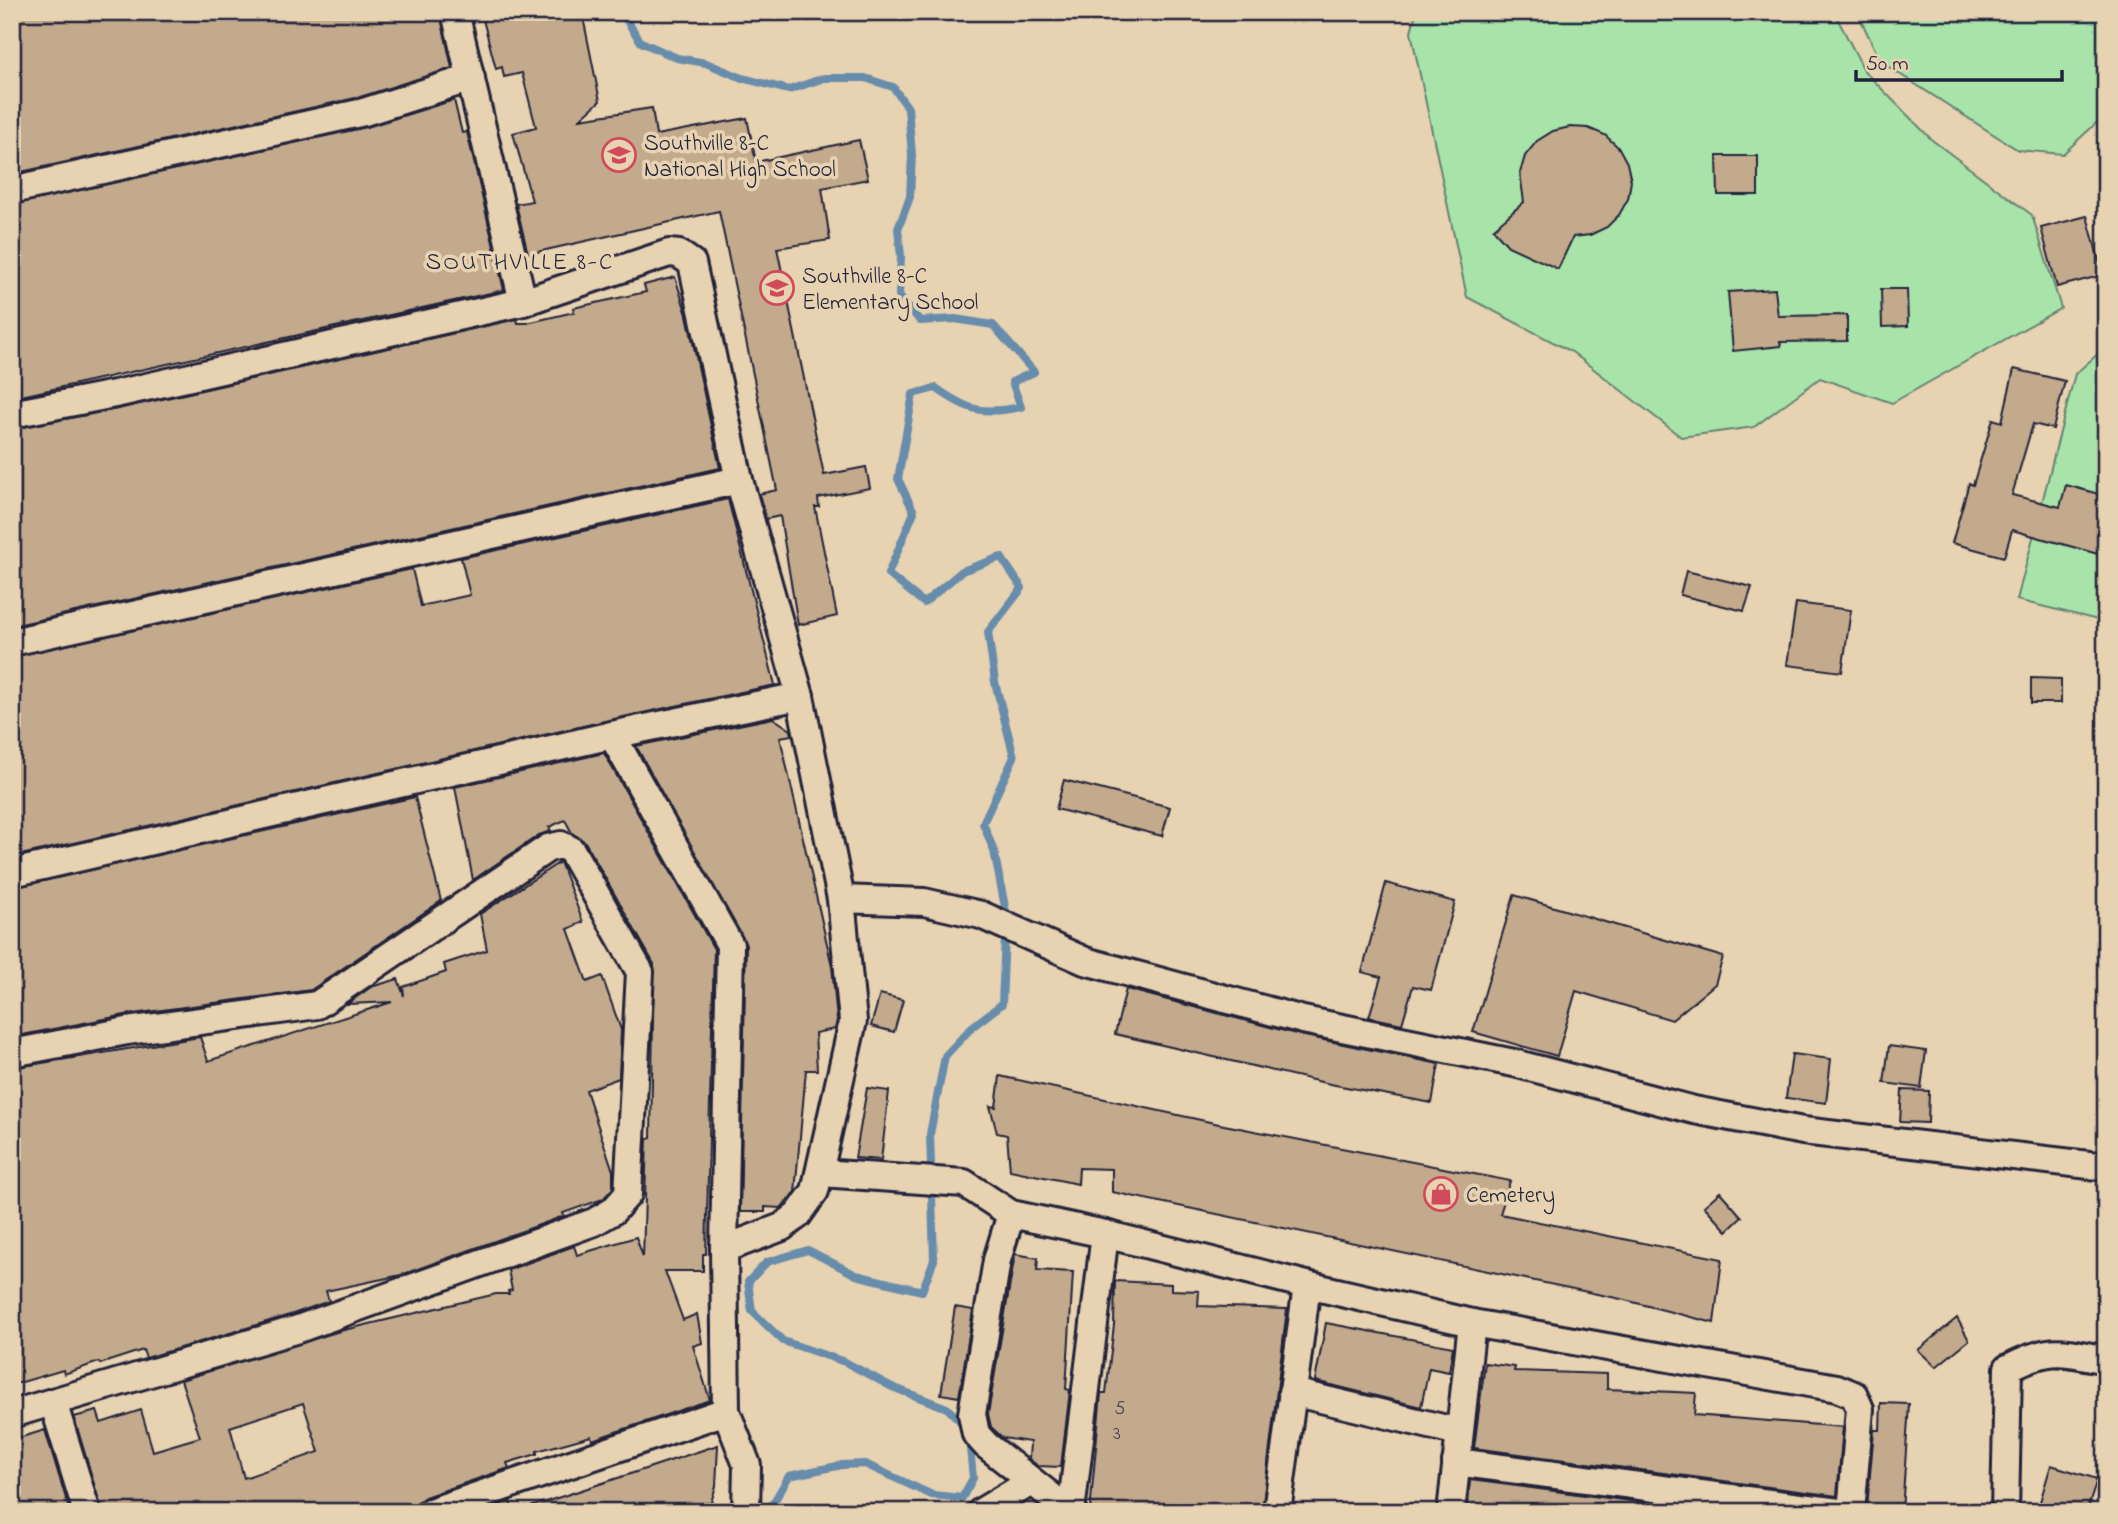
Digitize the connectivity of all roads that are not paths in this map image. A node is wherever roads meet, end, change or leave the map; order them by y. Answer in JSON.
{"nodes":[{"id":1,"x":455,"y":12,"type":"edge"},
{"id":2,"x":471,"y":78,"type":"junction"},
{"id":3,"x":12,"y":190,"type":"edge"},
{"id":4,"x":523,"y":302,"type":"junction"},
{"id":5,"x":12,"y":414,"type":"edge"},
{"id":6,"x":739,"y":480,"type":"junction"},
{"id":7,"x":12,"y":642,"type":"edge"},
{"id":8,"x":800,"y":696,"type":"junction"},
{"id":9,"x":612,"y":735,"type":"junction"},
{"id":10,"x":12,"y":873,"type":"edge"},
{"id":11,"x":841,"y":899,"type":"junction"},
{"id":12,"x":12,"y":1053,"type":"edge"},
{"id":13,"x":2106,"y":1167,"type":"edge"},
{"id":14,"x":821,"y":1173,"type":"junction"},
{"id":15,"x":1011,"y":1214,"type":"junction"},
{"id":16,"x":1105,"y":1234,"type":"junction"},
{"id":17,"x":724,"y":1249,"type":"junction"},
{"id":18,"x":1307,"y":1285,"type":"junction"},
{"id":19,"x":1472,"y":1323,"type":"junction"},
{"id":20,"x":2106,"y":1360,"type":"edge"},
{"id":21,"x":1292,"y":1392,"type":"junction"},
{"id":22,"x":53,"y":1402,"type":"junction"},
{"id":23,"x":726,"y":1411,"type":"junction"},
{"id":24,"x":12,"y":1414,"type":"edge"},
{"id":25,"x":1459,"y":1432,"type":"junction"},
{"id":26,"x":1456,"y":1462,"type":"junction"},
{"id":27,"x":1031,"y":1482,"type":"junction"},
{"id":28,"x":87,"y":1512,"type":"edge"},
{"id":29,"x":430,"y":1512,"type":"edge"},
{"id":30,"x":746,"y":1512,"type":"edge"},
{"id":31,"x":981,"y":1512,"type":"edge"},
{"id":32,"x":1071,"y":1512,"type":"edge"},
{"id":33,"x":1276,"y":1512,"type":"edge"},
{"id":34,"x":1451,"y":1512,"type":"edge"},
{"id":35,"x":1839,"y":1512,"type":"edge"},
{"id":36,"x":1851,"y":1512,"type":"edge"},
{"id":37,"x":2005,"y":1512,"type":"edge"}],
"edges":[{"from":1,"to":2,"type":"street"},
{"from":2,"to":3,"type":"street"},
{"from":2,"to":4,"type":"street"},
{"from":4,"to":5,"type":"street"},
{"from":4,"to":6,"type":"street"},
{"from":6,"to":7,"type":"street"},
{"from":6,"to":8,"type":"street"},
{"from":8,"to":9,"type":"street"},
{"from":8,"to":11,"type":"street"},
{"from":9,"to":10,"type":"street"},
{"from":9,"to":17,"type":"street"},
{"from":11,"to":13,"type":"street"},
{"from":11,"to":14,"type":"street"},
{"from":12,"to":22,"type":"street"},
{"from":14,"to":15,"type":"street"},
{"from":14,"to":17,"type":"street"},
{"from":15,"to":16,"type":"street"},
{"from":15,"to":27,"type":"street"},
{"from":16,"to":18,"type":"street"},
{"from":16,"to":32,"type":"street"},
{"from":17,"to":23,"type":"street"},
{"from":18,"to":19,"type":"street"},
{"from":18,"to":21,"type":"street"},
{"from":19,"to":25,"type":"street"},
{"from":19,"to":36,"type":"street"},
{"from":20,"to":37,"type":"street"},
{"from":21,"to":25,"type":"street"},
{"from":21,"to":33,"type":"street"},
{"from":22,"to":24,"type":"street"},
{"from":22,"to":28,"type":"street"},
{"from":23,"to":29,"type":"street"},
{"from":23,"to":30,"type":"street"},
{"from":25,"to":26,"type":"street"},
{"from":26,"to":34,"type":"street"},
{"from":26,"to":35,"type":"street"},
{"from":27,"to":31,"type":"street"},
{"from":27,"to":32,"type":"street"}]}
